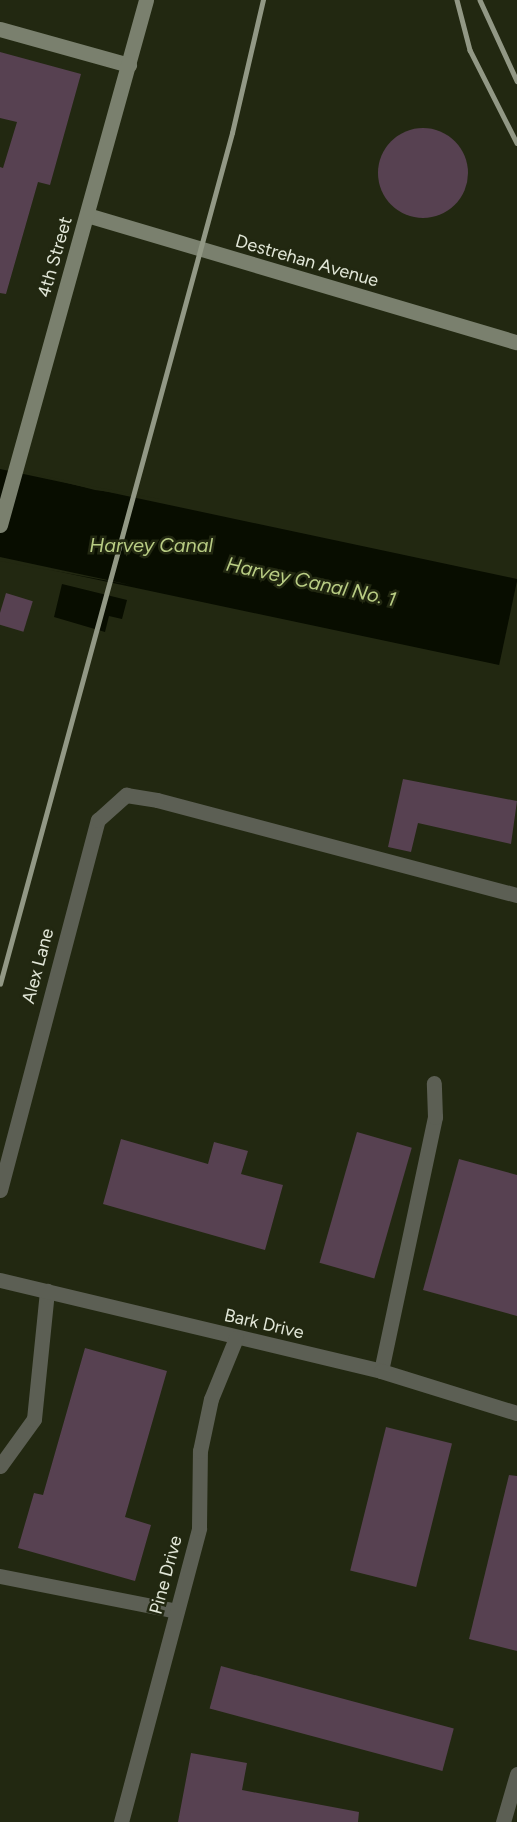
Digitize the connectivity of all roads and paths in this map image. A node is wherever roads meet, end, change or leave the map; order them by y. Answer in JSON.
{"nodes":[{"id":1,"x":146,"y":0,"type":"edge"},
{"id":2,"x":0,"y":29,"type":"edge"},
{"id":3,"x":129,"y":65,"type":"junction"},
{"id":4,"x":87,"y":215,"type":"junction"},
{"id":5,"x":517,"y":342,"type":"edge"},
{"id":6,"x":0,"y":525,"type":"edge"},
{"id":7,"x":517,"y":895,"type":"edge"},
{"id":8,"x":434,"y":1083,"type":"dead end"},
{"id":9,"x":0,"y":1190,"type":"edge"},
{"id":10,"x":0,"y":1280,"type":"edge"},
{"id":11,"x":47,"y":1291,"type":"junction"},
{"id":12,"x":236,"y":1338,"type":"junction"},
{"id":13,"x":381,"y":1371,"type":"junction"},
{"id":14,"x":517,"y":1413,"type":"edge"},
{"id":15,"x":0,"y":1466,"type":"edge"},
{"id":16,"x":0,"y":1576,"type":"edge"},
{"id":17,"x":177,"y":1611,"type":"junction"},
{"id":18,"x":517,"y":1774,"type":"edge"},
{"id":19,"x":121,"y":1822,"type":"edge"},
{"id":20,"x":503,"y":1822,"type":"edge"}],
"edges":[{"from":1,"to":3,"type":"main road","name":"4th Street"},
{"from":2,"to":3,"type":"main road"},
{"from":3,"to":4,"type":"main road","name":"4th Street"},
{"from":4,"to":5,"type":"main road","name":"Destrehan Avenue"},
{"from":4,"to":6,"type":"main road","name":"4th Street"},
{"from":7,"to":9,"type":"street","name":"Alex Lane"},
{"from":8,"to":13,"type":"street"},
{"from":10,"to":11,"type":"street","name":"Bark Drive"},
{"from":11,"to":12,"type":"street","name":"Bark Drive"},
{"from":11,"to":15,"type":"street"},
{"from":12,"to":13,"type":"street","name":"Bark Drive"},
{"from":12,"to":17,"type":"street","name":"Pine Drive"},
{"from":13,"to":14,"type":"street","name":"Bark Drive"},
{"from":16,"to":17,"type":"street"},
{"from":17,"to":19,"type":"street","name":"Pine Drive"},
{"from":18,"to":20,"type":"street"}]}
